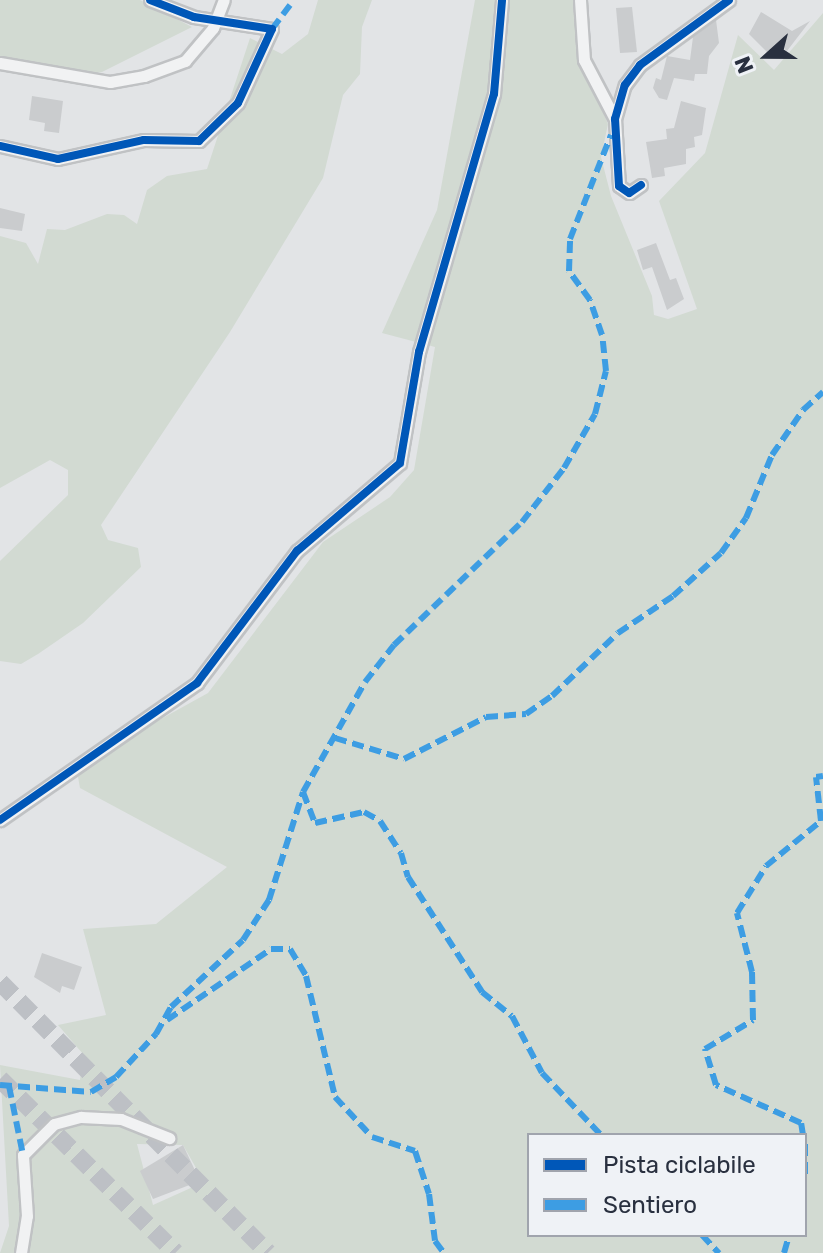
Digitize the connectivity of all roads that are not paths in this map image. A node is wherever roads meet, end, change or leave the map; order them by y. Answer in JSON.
{"nodes":[{"id":1,"x":150,"y":0,"type":"edge"},
{"id":2,"x":224,"y":0,"type":"edge"},
{"id":3,"x":502,"y":0,"type":"edge"},
{"id":4,"x":580,"y":0,"type":"edge"},
{"id":5,"x":729,"y":0,"type":"edge"},
{"id":6,"x":216,"y":20,"type":"junction"},
{"id":7,"x":0,"y":63,"type":"edge"},
{"id":8,"x":615,"y":119,"type":"junction"},
{"id":9,"x":0,"y":146,"type":"edge"},
{"id":10,"x":641,"y":185,"type":"dead end"},
{"id":11,"x":0,"y":820,"type":"edge"},
{"id":12,"x":169,"y":1138,"type":"dead end"},
{"id":13,"x":21,"y":1253,"type":"edge"}],
"edges":[{"from":1,"to":6,"type":"street"},
{"from":2,"to":6,"type":"street"},
{"from":3,"to":11,"type":"street"},
{"from":4,"to":8,"type":"street"},
{"from":5,"to":8,"type":"street"},
{"from":6,"to":7,"type":"street"},
{"from":6,"to":9,"type":"street"},
{"from":8,"to":10,"type":"street"},
{"from":12,"to":13,"type":"street"}]}
